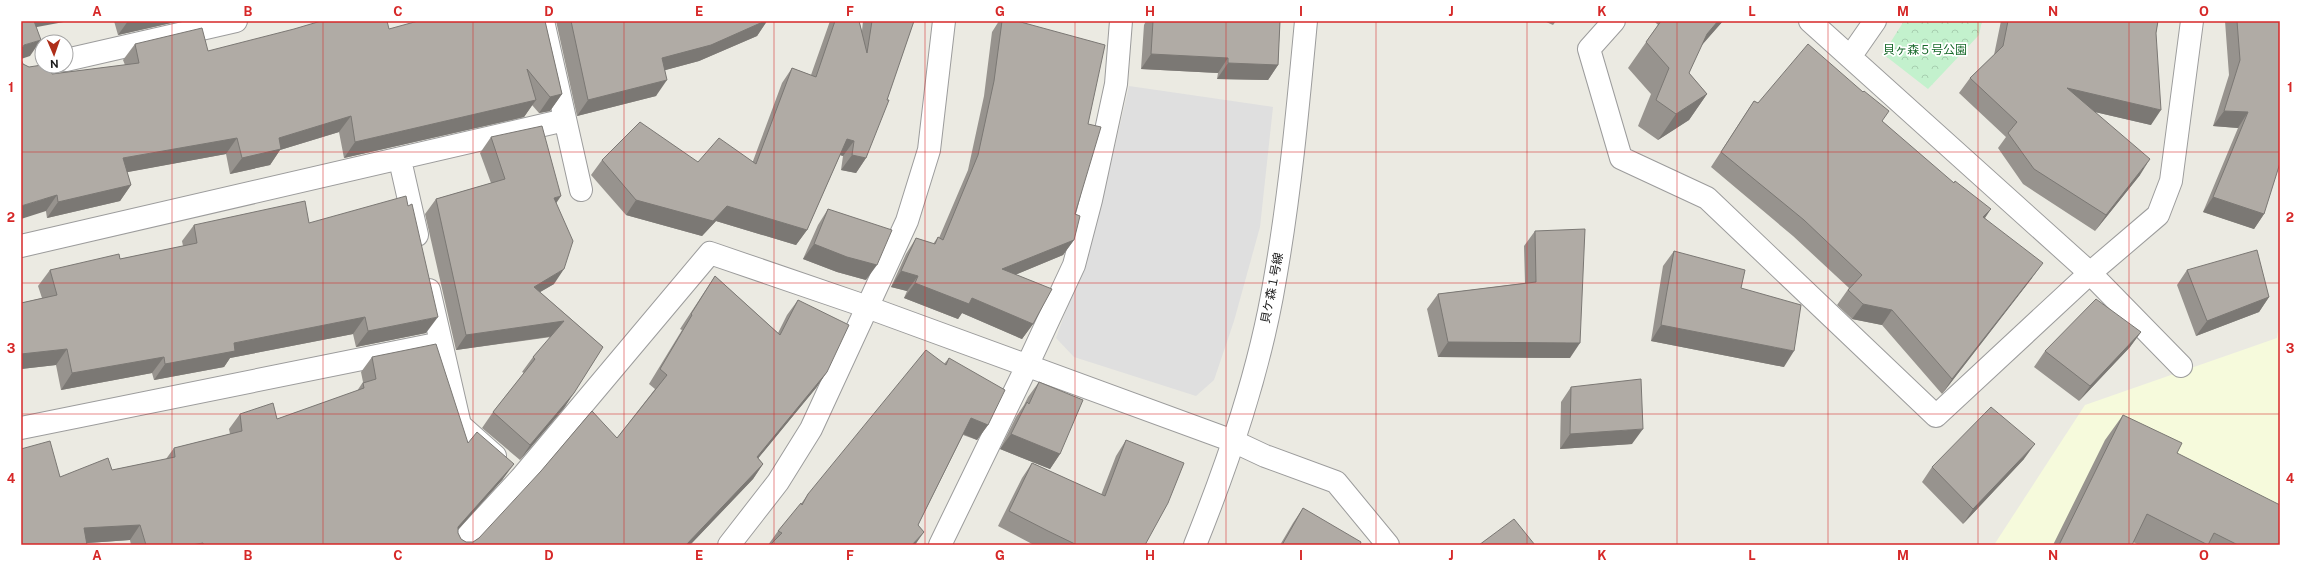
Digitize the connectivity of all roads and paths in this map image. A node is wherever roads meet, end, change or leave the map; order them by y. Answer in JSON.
{"nodes":[{"id":1,"x":236,"y":21,"type":"edge"},
{"id":2,"x":543,"y":21,"type":"edge"},
{"id":3,"x":944,"y":21,"type":"edge"},
{"id":4,"x":1122,"y":21,"type":"edge"},
{"id":5,"x":1306,"y":21,"type":"edge"},
{"id":6,"x":1614,"y":21,"type":"edge"},
{"id":7,"x":1810,"y":21,"type":"edge"},
{"id":8,"x":1874,"y":21,"type":"edge"},
{"id":9,"x":2192,"y":21,"type":"edge"},
{"id":10,"x":1850,"y":57,"type":"junction"},
{"id":11,"x":74,"y":58,"type":"edge"},
{"id":12,"x":565,"y":120,"type":"junction"},
{"id":13,"x":400,"y":160,"type":"junction"},
{"id":14,"x":581,"y":190,"type":"dead end"},
{"id":15,"x":21,"y":246,"type":"edge"},
{"id":16,"x":2090,"y":273,"type":"junction"},
{"id":17,"x":868,"y":307,"type":"junction"},
{"id":18,"x":441,"y":343,"type":"junction"},
{"id":19,"x":1027,"y":366,"type":"junction"},
{"id":20,"x":2181,"y":366,"type":"dead end"},
{"id":21,"x":21,"y":428,"type":"edge"},
{"id":22,"x":1233,"y":441,"type":"junction"},
{"id":23,"x":520,"y":478,"type":"junction"},
{"id":24,"x":459,"y":545,"type":"edge"},
{"id":25,"x":729,"y":545,"type":"edge"},
{"id":26,"x":940,"y":545,"type":"edge"},
{"id":27,"x":1195,"y":545,"type":"edge"},
{"id":28,"x":1387,"y":545,"type":"edge"}],
"edges":[{"from":1,"to":11,"type":"street"},
{"from":2,"to":12,"type":"street"},
{"from":3,"to":17,"type":"street"},
{"from":4,"to":19,"type":"street"},
{"from":5,"to":22,"type":"street","name":"貝ケ森１号線"},
{"from":6,"to":16,"type":"street"},
{"from":7,"to":10,"type":"street"},
{"from":8,"to":10,"type":"street"},
{"from":9,"to":16,"type":"street"},
{"from":10,"to":16,"type":"street"},
{"from":12,"to":13,"type":"street"},
{"from":12,"to":14,"type":"street"},
{"from":13,"to":15,"type":"street"},
{"from":13,"to":18,"type":"street"},
{"from":16,"to":20,"type":"street"},
{"from":17,"to":19,"type":"street"},
{"from":17,"to":23,"type":"street"},
{"from":17,"to":25,"type":"street"},
{"from":18,"to":21,"type":"street"},
{"from":18,"to":23,"type":"street"},
{"from":19,"to":22,"type":"street"},
{"from":19,"to":26,"type":"street"},
{"from":22,"to":27,"type":"street","name":"貝ケ森１号線"},
{"from":22,"to":28,"type":"street"},
{"from":23,"to":24,"type":"street"}]}
